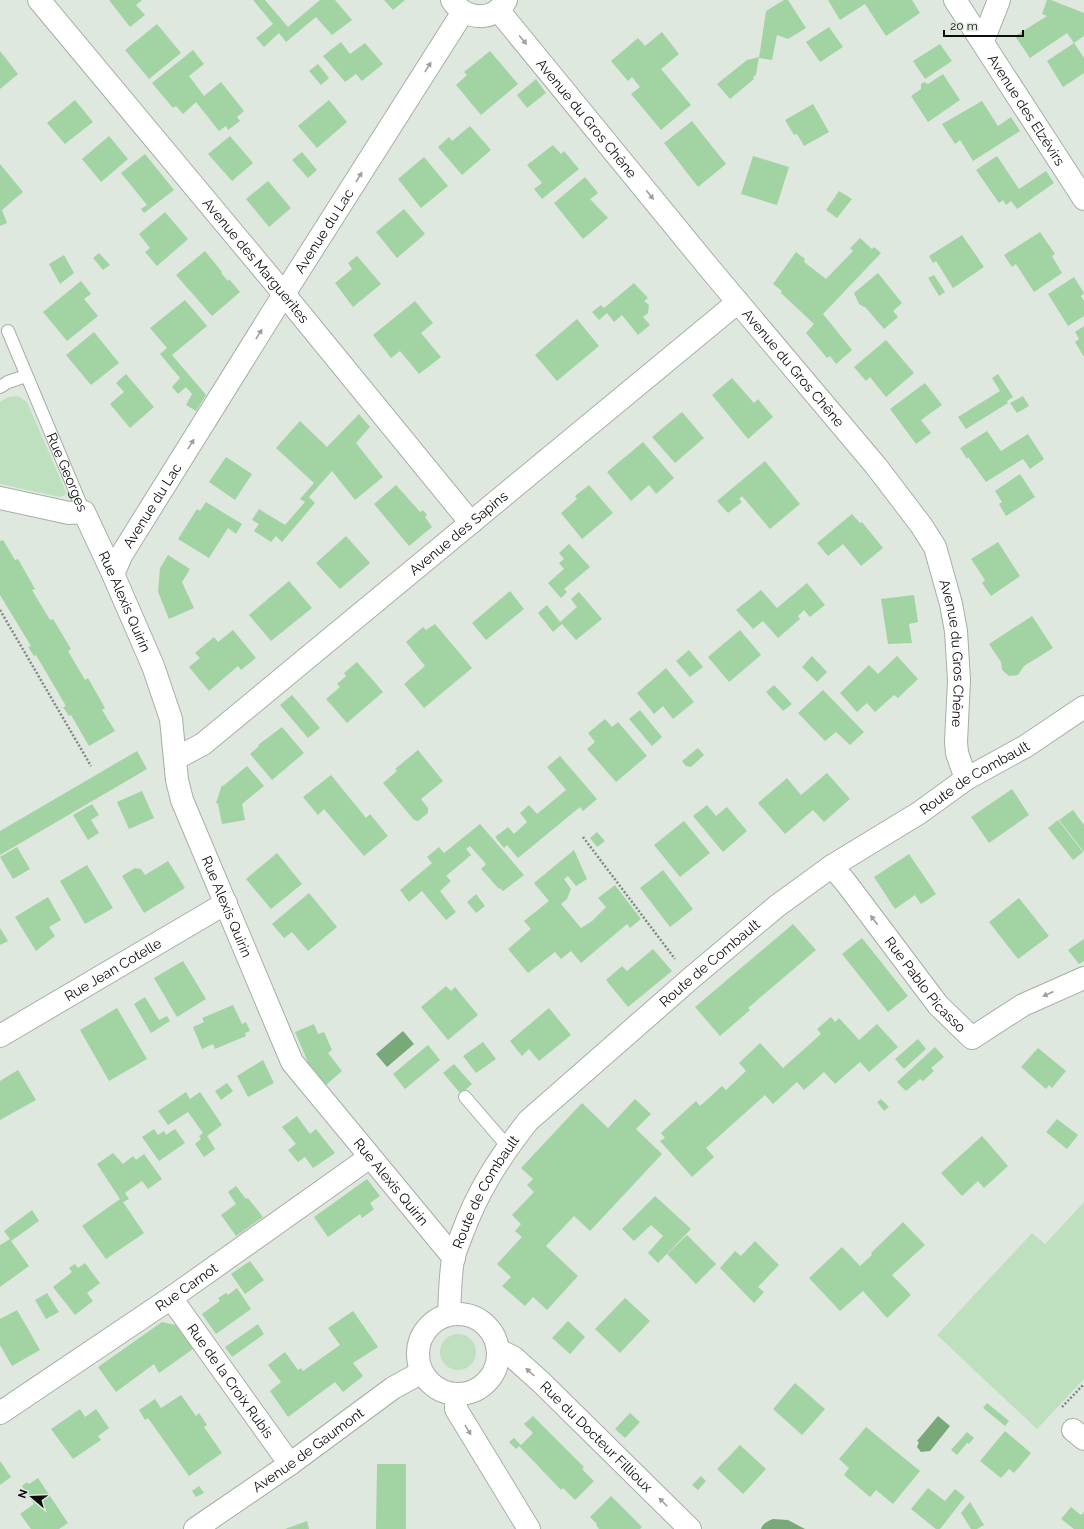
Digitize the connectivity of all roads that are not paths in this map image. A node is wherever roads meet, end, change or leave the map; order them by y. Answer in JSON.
{"nodes":[{"id":1,"x":39,"y":0,"type":"edge"},
{"id":2,"x":955,"y":0,"type":"edge"},
{"id":3,"x":999,"y":0,"type":"edge"},
{"id":4,"x":502,"y":5,"type":"edge"},
{"id":5,"x":458,"y":6,"type":"edge"},
{"id":6,"x":982,"y":41,"type":"junction"},
{"id":7,"x":1084,"y":199,"type":"edge"},
{"id":8,"x":284,"y":294,"type":"junction"},
{"id":9,"x":738,"y":302,"type":"junction"},
{"id":10,"x":8,"y":331,"type":"dead end"},
{"id":11,"x":26,"y":376,"type":"junction"},
{"id":12,"x":0,"y":387,"type":"edge"},
{"id":13,"x":0,"y":498,"type":"edge"},
{"id":14,"x":84,"y":512,"type":"junction"},
{"id":15,"x":471,"y":523,"type":"junction"},
{"id":16,"x":113,"y":574,"type":"junction"},
{"id":17,"x":1084,"y":707,"type":"edge"},
{"id":18,"x":175,"y":759,"type":"junction"},
{"id":19,"x":966,"y":779,"type":"junction"},
{"id":20,"x":832,"y":866,"type":"junction"},
{"id":21,"x":226,"y":904,"type":"junction"},
{"id":22,"x":1084,"y":978,"type":"edge"},
{"id":23,"x":0,"y":1036,"type":"edge"},
{"id":24,"x":465,"y":1097,"type":"dead end"},
{"id":25,"x":508,"y":1147,"type":"junction"},
{"id":26,"x":370,"y":1157,"type":"junction"},
{"id":27,"x":454,"y":1258,"type":"junction"},
{"id":28,"x":171,"y":1298,"type":"junction"},
{"id":29,"x":449,"y":1314,"type":"junction"},
{"id":30,"x":498,"y":1350,"type":"junction"},
{"id":31,"x":422,"y":1372,"type":"junction"},
{"id":32,"x":456,"y":1394,"type":"junction"},
{"id":33,"x":0,"y":1413,"type":"edge"},
{"id":34,"x":290,"y":1464,"type":"junction"},
{"id":35,"x":195,"y":1529,"type":"edge"},
{"id":36,"x":529,"y":1529,"type":"edge"},
{"id":37,"x":690,"y":1529,"type":"edge"}],
"edges":[{"from":1,"to":8,"type":"street","name":"Avenue des Marguerites"},
{"from":2,"to":6,"type":"street","name":"Avenue des Elzévirs"},
{"from":3,"to":6,"type":"street"},
{"from":4,"to":5,"type":"street"},
{"from":4,"to":9,"type":"street","name":"Avenue du Gros Chêne","one_way":true},
{"from":8,"to":5,"type":"street","name":"Avenue du Lac","one_way":true},
{"from":6,"to":7,"type":"street","name":"Avenue des Elzévirs"},
{"from":8,"to":15,"type":"street","name":"Avenue des Marguerites"},
{"from":16,"to":8,"type":"street","name":"Avenue du Lac","one_way":true},
{"from":9,"to":15,"type":"street","name":"Avenue des Sapins"},
{"from":9,"to":19,"type":"street","name":"Avenue du Gros Chêne"},
{"from":10,"to":11,"type":"lane","name":"Rue Georges"},
{"from":11,"to":12,"type":"lane"},
{"from":11,"to":14,"type":"lane","name":"Rue Georges"},
{"from":13,"to":14,"type":"street","name":"Rue Georges"},
{"from":14,"to":16,"type":"street","name":"Rue Alexis Quirin"},
{"from":15,"to":18,"type":"street","name":"Avenue des Sapins"},
{"from":16,"to":18,"type":"street","name":"Rue Alexis Quirin"},
{"from":17,"to":19,"type":"street","name":"Route de Combault"},
{"from":18,"to":21,"type":"street","name":"Rue Alexis Quirin"},
{"from":19,"to":20,"type":"street","name":"Route de Combault"},
{"from":22,"to":20,"type":"street","name":"Rue Pablo Picasso","one_way":true},
{"from":20,"to":25,"type":"street","name":"Route de Combault"},
{"from":21,"to":23,"type":"street","name":"Rue Jean Cotelle"},
{"from":21,"to":26,"type":"street","name":"Rue Alexis Quirin"},
{"from":24,"to":25,"type":"lane"},
{"from":25,"to":27,"type":"street","name":"Route de Combault"},
{"from":26,"to":27,"type":"street","name":"Rue Alexis Quirin"},
{"from":26,"to":28,"type":"street","name":"Rue Carnot"},
{"from":27,"to":29,"type":"street","name":"Route de Combault"},
{"from":28,"to":33,"type":"street","name":"Rue Carnot"},
{"from":28,"to":34,"type":"street","name":"Rue de la Croix Rubis"},
{"from":29,"to":30,"type":"street"},
{"from":29,"to":31,"type":"street"},
{"from":30,"to":32,"type":"street"},
{"from":37,"to":30,"type":"street","name":"Rue du Docteur Fillioux","one_way":true},
{"from":31,"to":32,"type":"street"},
{"from":31,"to":34,"type":"street","name":"Avenue de Gaumont"},
{"from":32,"to":36,"type":"street","one_way":true},
{"from":34,"to":35,"type":"street","name":"Avenue de Gaumont"}]}
